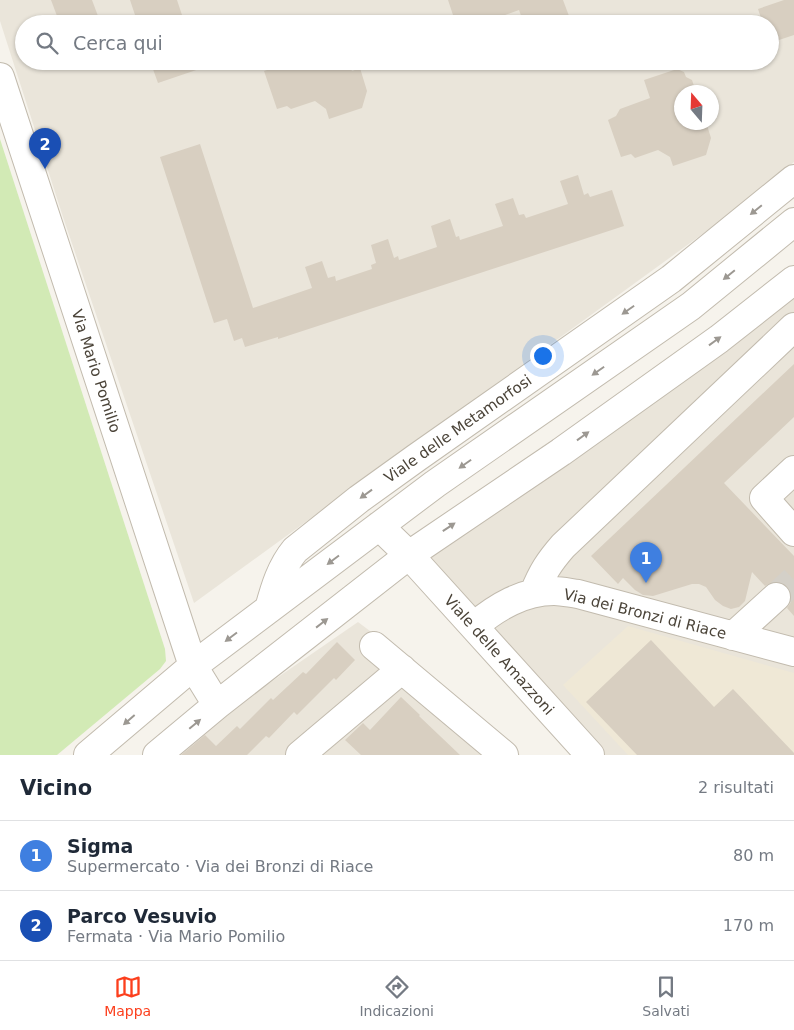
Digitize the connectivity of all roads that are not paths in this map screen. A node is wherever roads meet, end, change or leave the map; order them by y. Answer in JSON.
{"nodes":[{"id":1,"x":0,"y":77,"type":"edge"},
{"id":2,"x":794,"y":179,"type":"edge"},
{"id":3,"x":794,"y":222,"type":"edge"},
{"id":4,"x":794,"y":280,"type":"edge"},
{"id":5,"x":794,"y":327,"type":"edge"},
{"id":6,"x":794,"y":470,"type":"edge"},
{"id":7,"x":379,"y":526,"type":"junction"},
{"id":8,"x":794,"y":532,"type":"edge"},
{"id":9,"x":409,"y":555,"type":"junction"},
{"id":10,"x":534,"y":593,"type":"junction"},
{"id":11,"x":776,"y":597,"type":"tunnel mouth"},
{"id":12,"x":269,"y":608,"type":"junction"},
{"id":13,"x":474,"y":626,"type":"junction"},
{"id":14,"x":733,"y":636,"type":"junction"},
{"id":15,"x":374,"y":646,"type":"dead end"},
{"id":16,"x":794,"y":652,"type":"edge"},
{"id":17,"x":192,"y":666,"type":"junction"},
{"id":18,"x":402,"y":669,"type":"junction"},
{"id":19,"x":217,"y":705,"type":"junction"},
{"id":20,"x":317,"y":750,"type":"edge"},
{"id":21,"x":88,"y":755,"type":"edge"},
{"id":22,"x":158,"y":755,"type":"edge"},
{"id":23,"x":504,"y":755,"type":"edge"},
{"id":24,"x":590,"y":755,"type":"edge"}],
"edges":[{"from":1,"to":17,"type":"street","name":"Via Mario Pomilio"},
{"from":2,"to":12,"type":"street","name":"Viale delle Metamorfosi","one_way":true},
{"from":3,"to":7,"type":"street","one_way":true},
{"from":9,"to":4,"type":"street","one_way":true},
{"from":5,"to":10,"type":"street"},
{"from":6,"to":8,"type":"street"},
{"from":7,"to":9,"type":"street"},
{"from":7,"to":12,"type":"street","one_way":true},
{"from":9,"to":13,"type":"street","name":"Viale delle Amazzoni"},
{"from":19,"to":9,"type":"street","one_way":true},
{"from":10,"to":13,"type":"street","name":"Via dei Bronzi di Riace"},
{"from":10,"to":14,"type":"street","name":"Via dei Bronzi di Riace"},
{"from":11,"to":14,"type":"street"},
{"from":12,"to":17,"type":"street","one_way":true},
{"from":13,"to":24,"type":"street","name":"Viale delle Amazzoni"},
{"from":14,"to":16,"type":"street","name":"Via dei Bronzi di Riace"},
{"from":15,"to":18,"type":"street"},
{"from":17,"to":19,"type":"street","name":"Via Mario Pomilio"},
{"from":17,"to":21,"type":"street","one_way":true},
{"from":18,"to":20,"type":"street"},
{"from":18,"to":23,"type":"street"},
{"from":22,"to":19,"type":"street","one_way":true}]}
